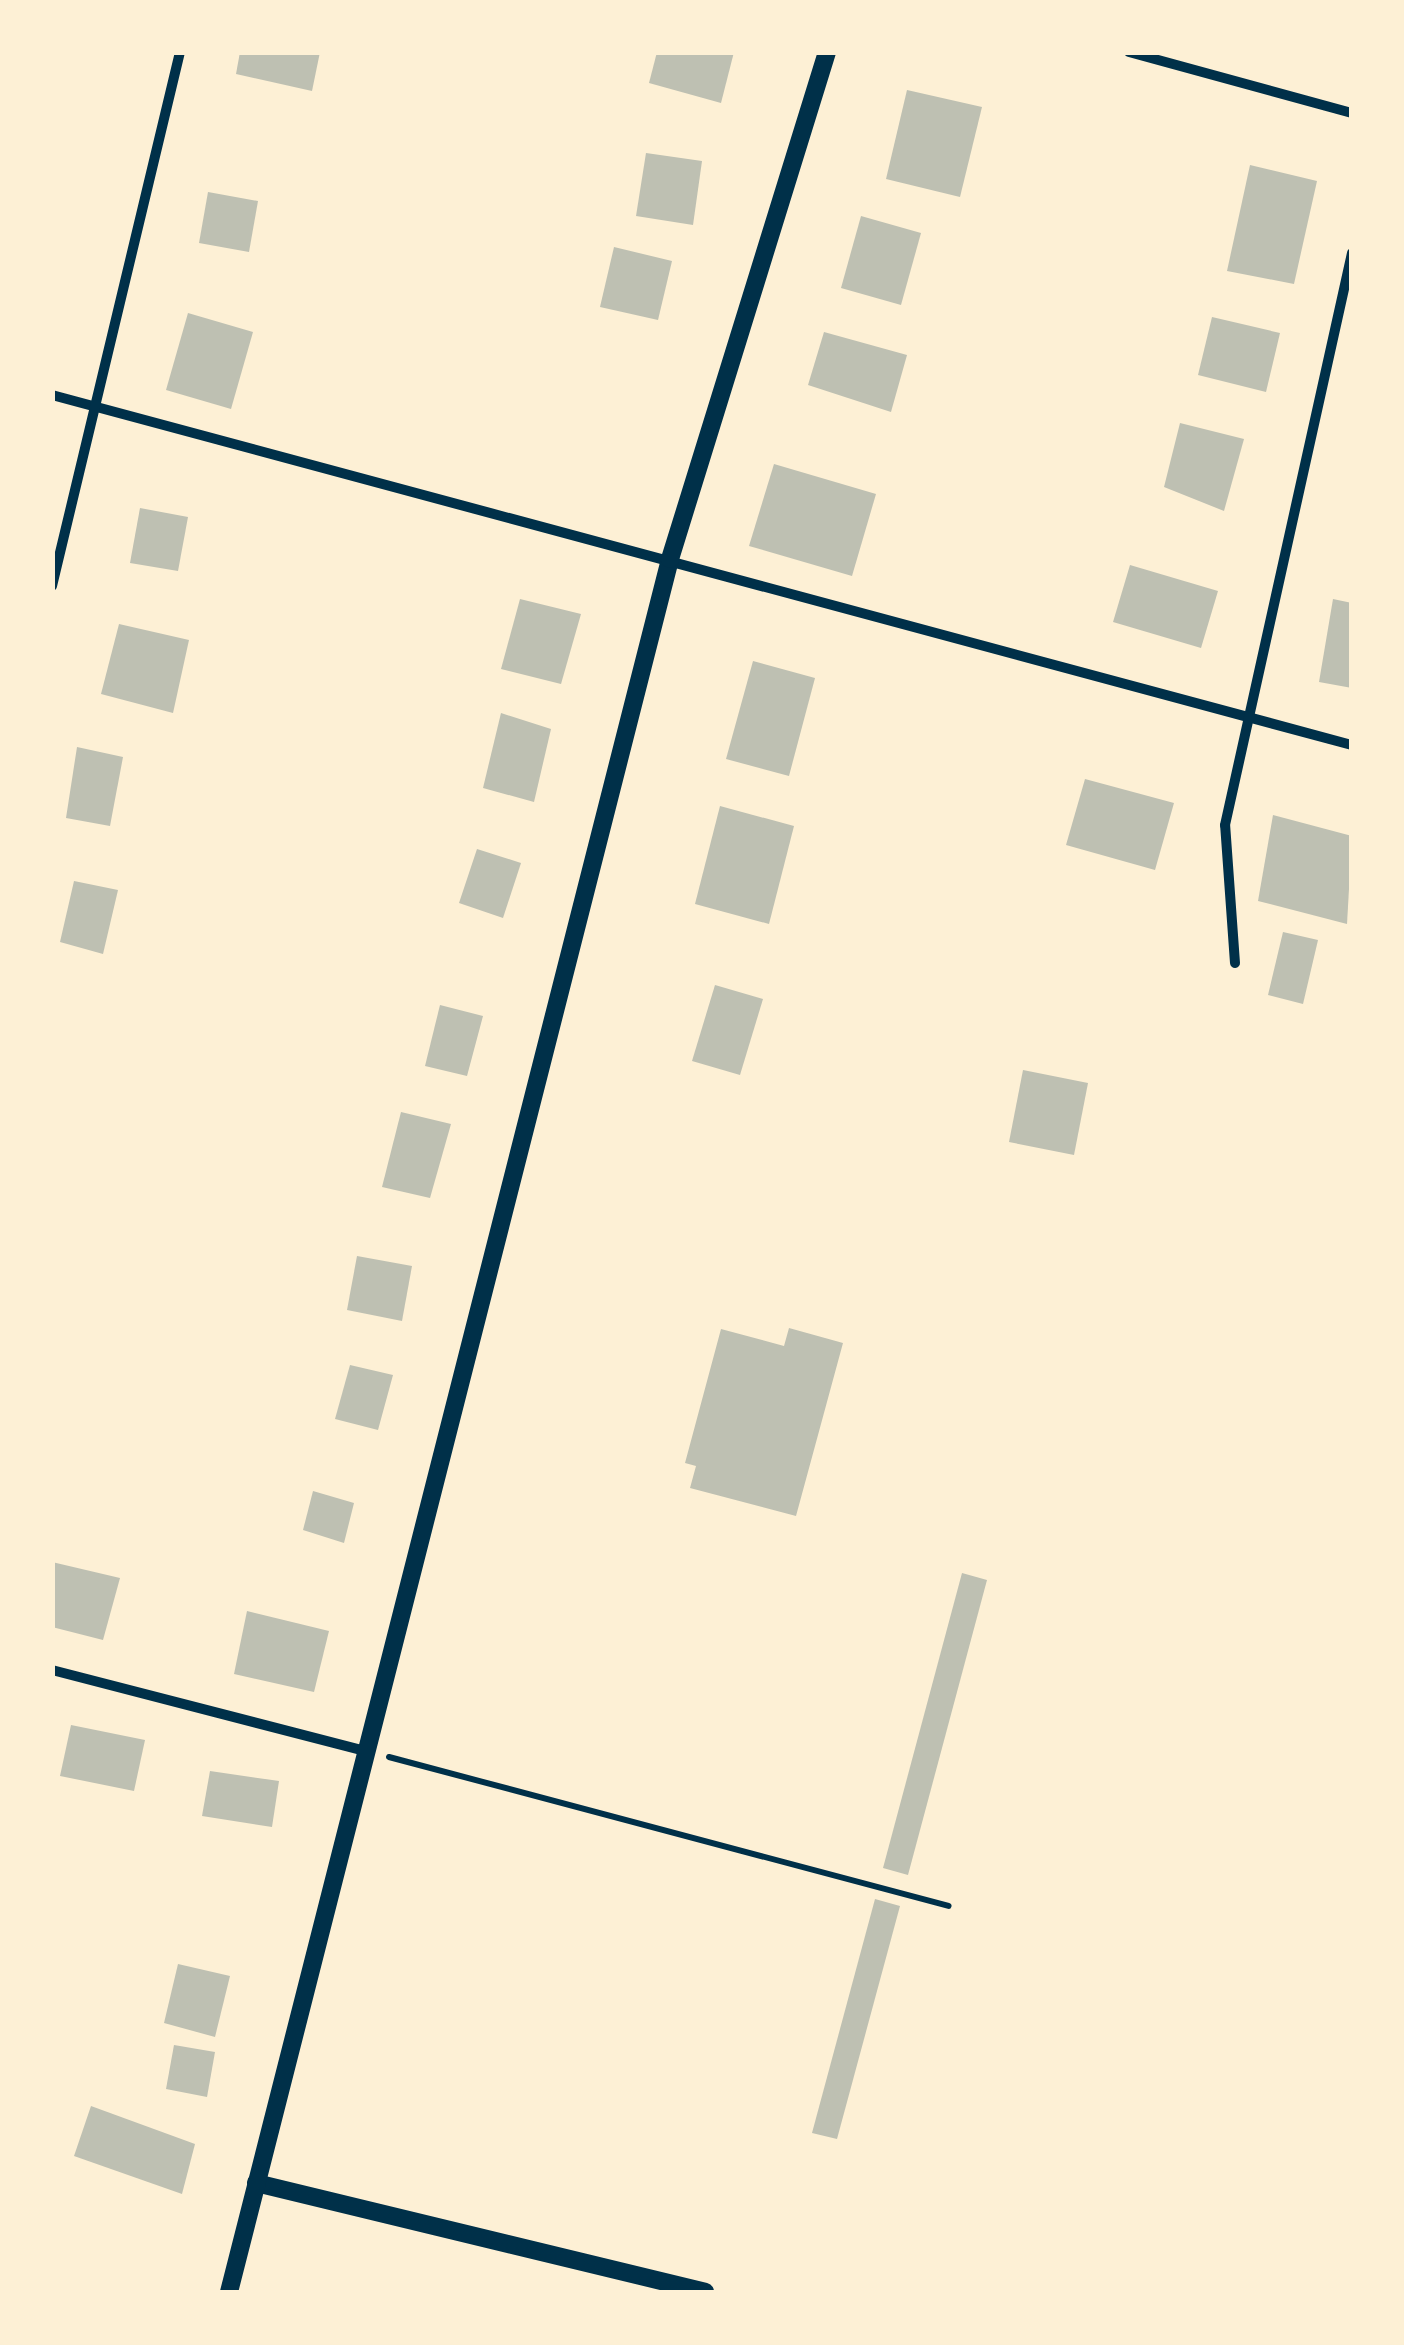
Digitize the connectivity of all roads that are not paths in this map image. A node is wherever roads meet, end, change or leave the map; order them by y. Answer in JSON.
{"nodes":[{"id":1,"x":180,"y":52,"type":"edge"},
{"id":2,"x":827,"y":52,"type":"edge"},
{"id":3,"x":1128,"y":52,"type":"edge"},
{"id":4,"x":1352,"y":114,"type":"edge"},
{"id":5,"x":1352,"y":253,"type":"edge"},
{"id":6,"x":52,"y":395,"type":"edge"},
{"id":7,"x":96,"y":406,"type":"junction"},
{"id":8,"x":670,"y":559,"type":"junction"},
{"id":9,"x":52,"y":586,"type":"edge"},
{"id":10,"x":1250,"y":721,"type":"junction"},
{"id":11,"x":1352,"y":745,"type":"edge"},
{"id":12,"x":1235,"y":964,"type":"dead end"},
{"id":13,"x":52,"y":1670,"type":"edge"},
{"id":14,"x":369,"y":1752,"type":"junction"},
{"id":15,"x":256,"y":2183,"type":"junction"},
{"id":16,"x":230,"y":2292,"type":"edge"},
{"id":17,"x":705,"y":2292,"type":"edge"}],
"edges":[{"from":1,"to":7,"type":"street"},
{"from":2,"to":8,"type":"street"},
{"from":3,"to":4,"type":"street"},
{"from":5,"to":10,"type":"street"},
{"from":6,"to":7,"type":"street"},
{"from":7,"to":8,"type":"street"},
{"from":7,"to":9,"type":"street"},
{"from":8,"to":10,"type":"street"},
{"from":8,"to":14,"type":"street"},
{"from":10,"to":11,"type":"street"},
{"from":10,"to":12,"type":"street"},
{"from":13,"to":14,"type":"street"},
{"from":14,"to":15,"type":"street"},
{"from":15,"to":16,"type":"street"},
{"from":15,"to":17,"type":"street"}]}
